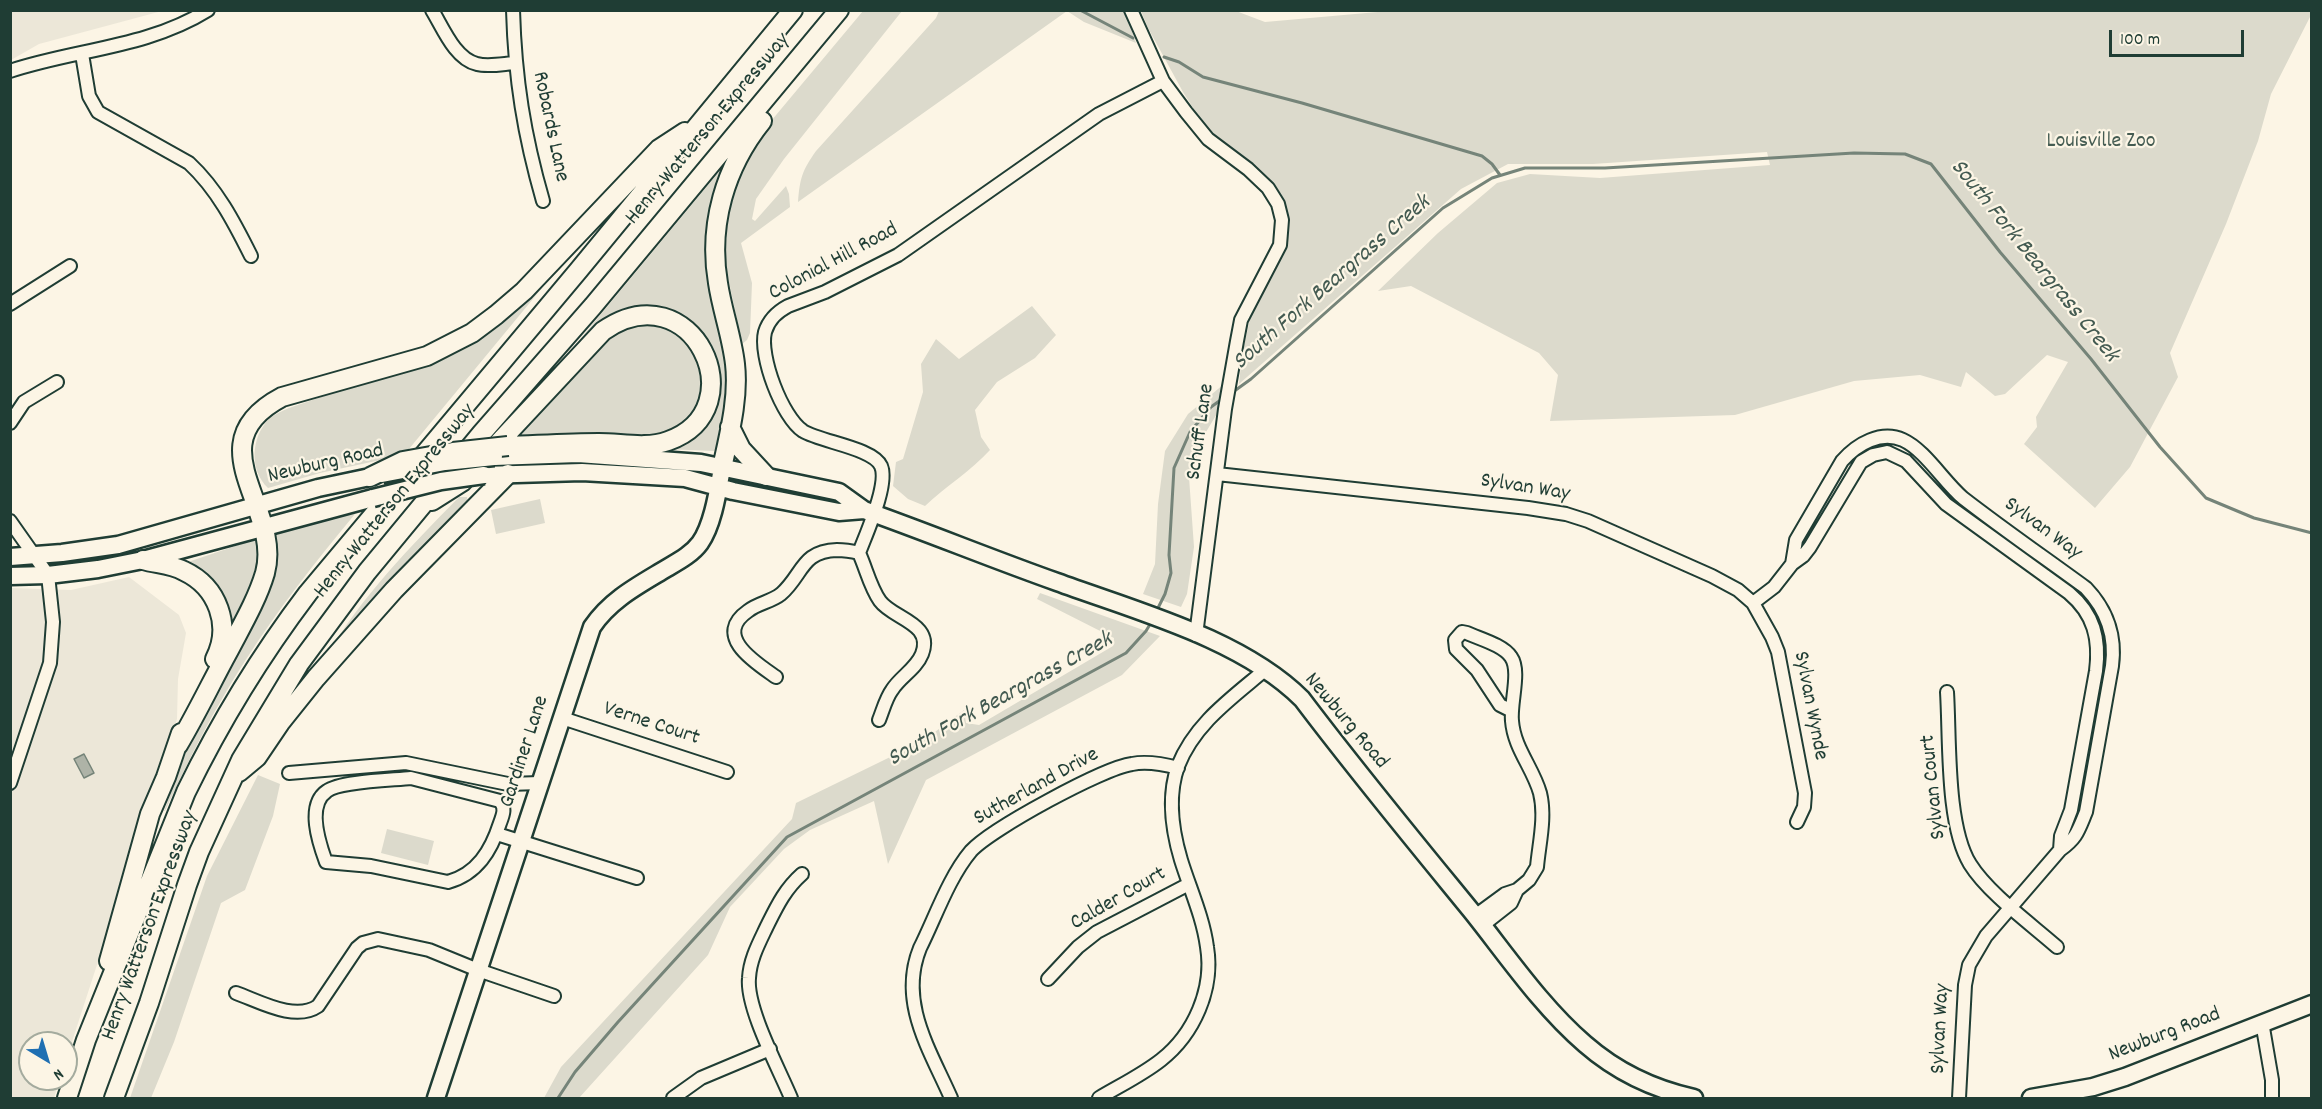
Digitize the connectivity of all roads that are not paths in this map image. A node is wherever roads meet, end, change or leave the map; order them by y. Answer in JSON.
{"nodes":[{"id":1,"x":208,"y":10,"type":"edge"},
{"id":2,"x":432,"y":10,"type":"edge"},
{"id":3,"x":513,"y":10,"type":"edge"},
{"id":4,"x":793,"y":10,"type":"edge"},
{"id":5,"x":839,"y":10,"type":"edge"},
{"id":6,"x":1131,"y":10,"type":"edge"},
{"id":7,"x":821,"y":33,"type":"junction"},
{"id":8,"x":82,"y":54,"type":"junction"},
{"id":9,"x":514,"y":63,"type":"junction"},
{"id":10,"x":10,"y":71,"type":"edge"},
{"id":11,"x":1163,"y":81,"type":"junction"},
{"id":12,"x":702,"y":121,"type":"junction"},
{"id":13,"x":543,"y":201,"type":"dead end"},
{"id":14,"x":251,"y":256,"type":"dead end"},
{"id":15,"x":70,"y":267,"type":"dead end"},
{"id":16,"x":10,"y":304,"type":"edge"},
{"id":17,"x":57,"y":382,"type":"dead end"},
{"id":18,"x":10,"y":423,"type":"edge"},
{"id":19,"x":730,"y":427,"type":"junction"},
{"id":20,"x":501,"y":452,"type":"junction"},
{"id":21,"x":1927,"y":460,"type":"junction"},
{"id":22,"x":722,"y":468,"type":"junction"},
{"id":23,"x":1916,"y":471,"type":"junction"},
{"id":24,"x":508,"y":474,"type":"junction"},
{"id":25,"x":1217,"y":474,"type":"junction"},
{"id":26,"x":766,"y":476,"type":"junction"},
{"id":27,"x":370,"y":477,"type":"joint"},
{"id":28,"x":719,"y":487,"type":"junction"},
{"id":29,"x":255,"y":505,"type":"junction"},
{"id":30,"x":417,"y":512,"type":"junction"},
{"id":31,"x":869,"y":512,"type":"junction"},
{"id":32,"x":10,"y":521,"type":"edge"},
{"id":33,"x":263,"y":527,"type":"junction"},
{"id":34,"x":860,"y":553,"type":"junction"},
{"id":35,"x":33,"y":556,"type":"junction"},
{"id":36,"x":10,"y":557,"type":"edge"},
{"id":37,"x":143,"y":561,"type":"junction"},
{"id":38,"x":1792,"y":564,"type":"junction"},
{"id":39,"x":48,"y":575,"type":"junction"},
{"id":40,"x":10,"y":576,"type":"edge"},
{"id":41,"x":1753,"y":603,"type":"junction"},
{"id":42,"x":1196,"y":634,"type":"junction"},
{"id":43,"x":1266,"y":669,"type":"junction"},
{"id":44,"x":776,"y":677,"type":"dead end"},
{"id":45,"x":1947,"y":692,"type":"dead end"},
{"id":46,"x":1512,"y":711,"type":"junction"},
{"id":47,"x":562,"y":718,"type":"junction"},
{"id":48,"x":879,"y":720,"type":"dead end"},
{"id":49,"x":178,"y":745,"type":"junction"},
{"id":50,"x":1178,"y":768,"type":"junction"},
{"id":51,"x":727,"y":772,"type":"dead end"},
{"id":52,"x":289,"y":773,"type":"dead end"},
{"id":53,"x":233,"y":776,"type":"junction"},
{"id":54,"x":10,"y":783,"type":"edge"},
{"id":55,"x":540,"y":783,"type":"junction"},
{"id":56,"x":2074,"y":790,"type":"junction"},
{"id":57,"x":2089,"y":793,"type":"junction"},
{"id":58,"x":1797,"y":822,"type":"dead end"},
{"id":59,"x":497,"y":834,"type":"junction"},
{"id":60,"x":520,"y":841,"type":"junction"},
{"id":61,"x":2060,"y":850,"type":"junction"},
{"id":62,"x":802,"y":874,"type":"dead end"},
{"id":63,"x":637,"y":878,"type":"dead end"},
{"id":64,"x":1189,"y":884,"type":"junction"},
{"id":65,"x":2011,"y":906,"type":"junction"},
{"id":66,"x":1479,"y":920,"type":"junction"},
{"id":67,"x":2057,"y":947,"type":"dead end"},
{"id":68,"x":478,"y":970,"type":"junction"},
{"id":69,"x":1048,"y":979,"type":"dead end"},
{"id":70,"x":236,"y":993,"type":"dead end"},
{"id":71,"x":554,"y":996,"type":"dead end"},
{"id":72,"x":2312,"y":1004,"type":"edge"},
{"id":73,"x":2262,"y":1022,"type":"junction"},
{"id":74,"x":86,"y":1040,"type":"junction"},
{"id":75,"x":770,"y":1049,"type":"junction"},
{"id":76,"x":1656,"y":1094,"type":"edge"},
{"id":77,"x":67,"y":1098,"type":"edge"},
{"id":78,"x":114,"y":1098,"type":"edge"},
{"id":79,"x":436,"y":1098,"type":"edge"},
{"id":80,"x":673,"y":1098,"type":"edge"},
{"id":81,"x":791,"y":1098,"type":"edge"},
{"id":82,"x":951,"y":1098,"type":"edge"},
{"id":83,"x":1099,"y":1098,"type":"edge"},
{"id":84,"x":1694,"y":1098,"type":"edge"},
{"id":85,"x":1959,"y":1098,"type":"edge"},
{"id":86,"x":2031,"y":1098,"type":"edge"},
{"id":87,"x":2272,"y":1098,"type":"edge"}],
"edges":[{"from":1,"to":8,"type":"street"},
{"from":2,"to":9,"type":"street","name":"Robards Lane"},
{"from":3,"to":9,"type":"street"},
{"from":4,"to":12,"type":"highway","name":"Henry Watterson Expressway"},
{"from":5,"to":7,"type":"highway","name":"Henry Watterson Expressway"},
{"from":6,"to":11,"type":"street","name":"Schuff Lane"},
{"from":7,"to":19,"type":"highway"},
{"from":7,"to":30,"type":"highway","name":"Henry Watterson Expressway"},
{"from":8,"to":10,"type":"street"},
{"from":8,"to":14,"type":"street"},
{"from":9,"to":13,"type":"street","name":"Robards Lane"},
{"from":11,"to":25,"type":"street","name":"Schuff Lane"},
{"from":11,"to":31,"type":"street","name":"Colonial Hill Road"},
{"from":12,"to":29,"type":"highway"},
{"from":12,"to":74,"type":"highway","name":"Henry Watterson Expressway"},
{"from":15,"to":16,"type":"street"},
{"from":17,"to":18,"type":"street"},
{"from":19,"to":22,"type":"highway"},
{"from":19,"to":26,"type":"highway"},
{"from":20,"to":22,"type":"main road","name":"Newburg Road"},
{"from":20,"to":27,"type":"highway","bridge":true},
{"from":20,"to":30,"type":"highway"},
{"from":21,"to":23,"type":"street"},
{"from":21,"to":38,"type":"street","name":"Sylvan Way"},
{"from":21,"to":57,"type":"street","name":"Sylvan Way"},
{"from":22,"to":26,"type":"main road","name":"Newburg Road"},
{"from":22,"to":28,"type":"main road","name":"Gardiner Lane"},
{"from":23,"to":38,"type":"street","name":"Sylvan Way"},
{"from":23,"to":56,"type":"street","name":"Sylvan Way"},
{"from":24,"to":28,"type":"main road","name":"Newburg Road"},
{"from":24,"to":33,"type":"main road","name":"Newburg Road","bridge":true},
{"from":24,"to":53,"type":"highway"},
{"from":25,"to":41,"type":"street","name":"Sylvan Way"},
{"from":25,"to":42,"type":"street","name":"Schuff Lane"},
{"from":26,"to":31,"type":"main road","name":"Newburg Road"},
{"from":27,"to":29,"type":"main road","name":"Newburg Road"},
{"from":28,"to":31,"type":"main road","name":"Newburg Road"},
{"from":28,"to":47,"type":"main road","name":"Gardiner Lane"},
{"from":29,"to":33,"type":"highway"},
{"from":29,"to":35,"type":"main road","name":"Newburg Road"},
{"from":30,"to":53,"type":"highway","name":"Henry Watterson Expressway"},
{"from":31,"to":34,"type":"street"},
{"from":31,"to":42,"type":"main road","name":"Newburg Road"},
{"from":32,"to":35,"type":"street"},
{"from":33,"to":37,"type":"main road","name":"Newburg Road"},
{"from":33,"to":49,"type":"highway"},
{"from":34,"to":44,"type":"street"},
{"from":34,"to":48,"type":"street"},
{"from":35,"to":36,"type":"main road","name":"Newburg Road"},
{"from":35,"to":39,"type":"street"},
{"from":37,"to":39,"type":"main road","name":"Newburg Road"},
{"from":37,"to":49,"type":"highway"},
{"from":38,"to":41,"type":"street","name":"Sylvan Way"},
{"from":39,"to":40,"type":"main road","name":"Newburg Road"},
{"from":39,"to":54,"type":"street"},
{"from":41,"to":58,"type":"street","name":"Sylvan Wynde"},
{"from":42,"to":43,"type":"main road","name":"Newburg Road"},
{"from":43,"to":50,"type":"street"},
{"from":43,"to":66,"type":"main road","name":"Newburg Road"},
{"from":45,"to":65,"type":"street","name":"Sylvan Court"},
{"from":46,"to":46,"type":"street"},
{"from":46,"to":66,"type":"street"},
{"from":47,"to":51,"type":"street","name":"Verne Court"},
{"from":47,"to":55,"type":"main road","name":"Gardiner Lane"},
{"from":49,"to":74,"type":"highway"},
{"from":50,"to":64,"type":"street"},
{"from":50,"to":82,"type":"street","name":"Sutherland Drive"},
{"from":52,"to":55,"type":"street"},
{"from":53,"to":78,"type":"highway","name":"Henry Watterson Expressway"},
{"from":55,"to":60,"type":"main road","name":"Gardiner Lane"},
{"from":56,"to":57,"type":"street"},
{"from":56,"to":61,"type":"street","name":"Sylvan Way"},
{"from":57,"to":61,"type":"street","name":"Sylvan Way"},
{"from":59,"to":59,"type":"street"},
{"from":59,"to":60,"type":"street"},
{"from":60,"to":63,"type":"street"},
{"from":60,"to":68,"type":"main road","name":"Gardiner Lane"},
{"from":61,"to":65,"type":"street","name":"Sylvan Way"},
{"from":62,"to":75,"type":"street"},
{"from":64,"to":69,"type":"street","name":"Calder Court"},
{"from":64,"to":83,"type":"street"},
{"from":65,"to":67,"type":"street","name":"Sylvan Court"},
{"from":65,"to":85,"type":"street","name":"Sylvan Way"},
{"from":66,"to":76,"type":"main road","name":"Newburg Road"},
{"from":68,"to":70,"type":"street"},
{"from":68,"to":71,"type":"street"},
{"from":68,"to":79,"type":"main road","name":"Gardiner Lane"},
{"from":72,"to":73,"type":"main road","name":"Newburg Road"},
{"from":73,"to":86,"type":"main road","name":"Newburg Road"},
{"from":73,"to":87,"type":"street"},
{"from":74,"to":77,"type":"highway","name":"Henry Watterson Expressway"},
{"from":75,"to":80,"type":"street"},
{"from":75,"to":81,"type":"street"},
{"from":76,"to":84,"type":"main road","name":"Newburg Road"}]}
